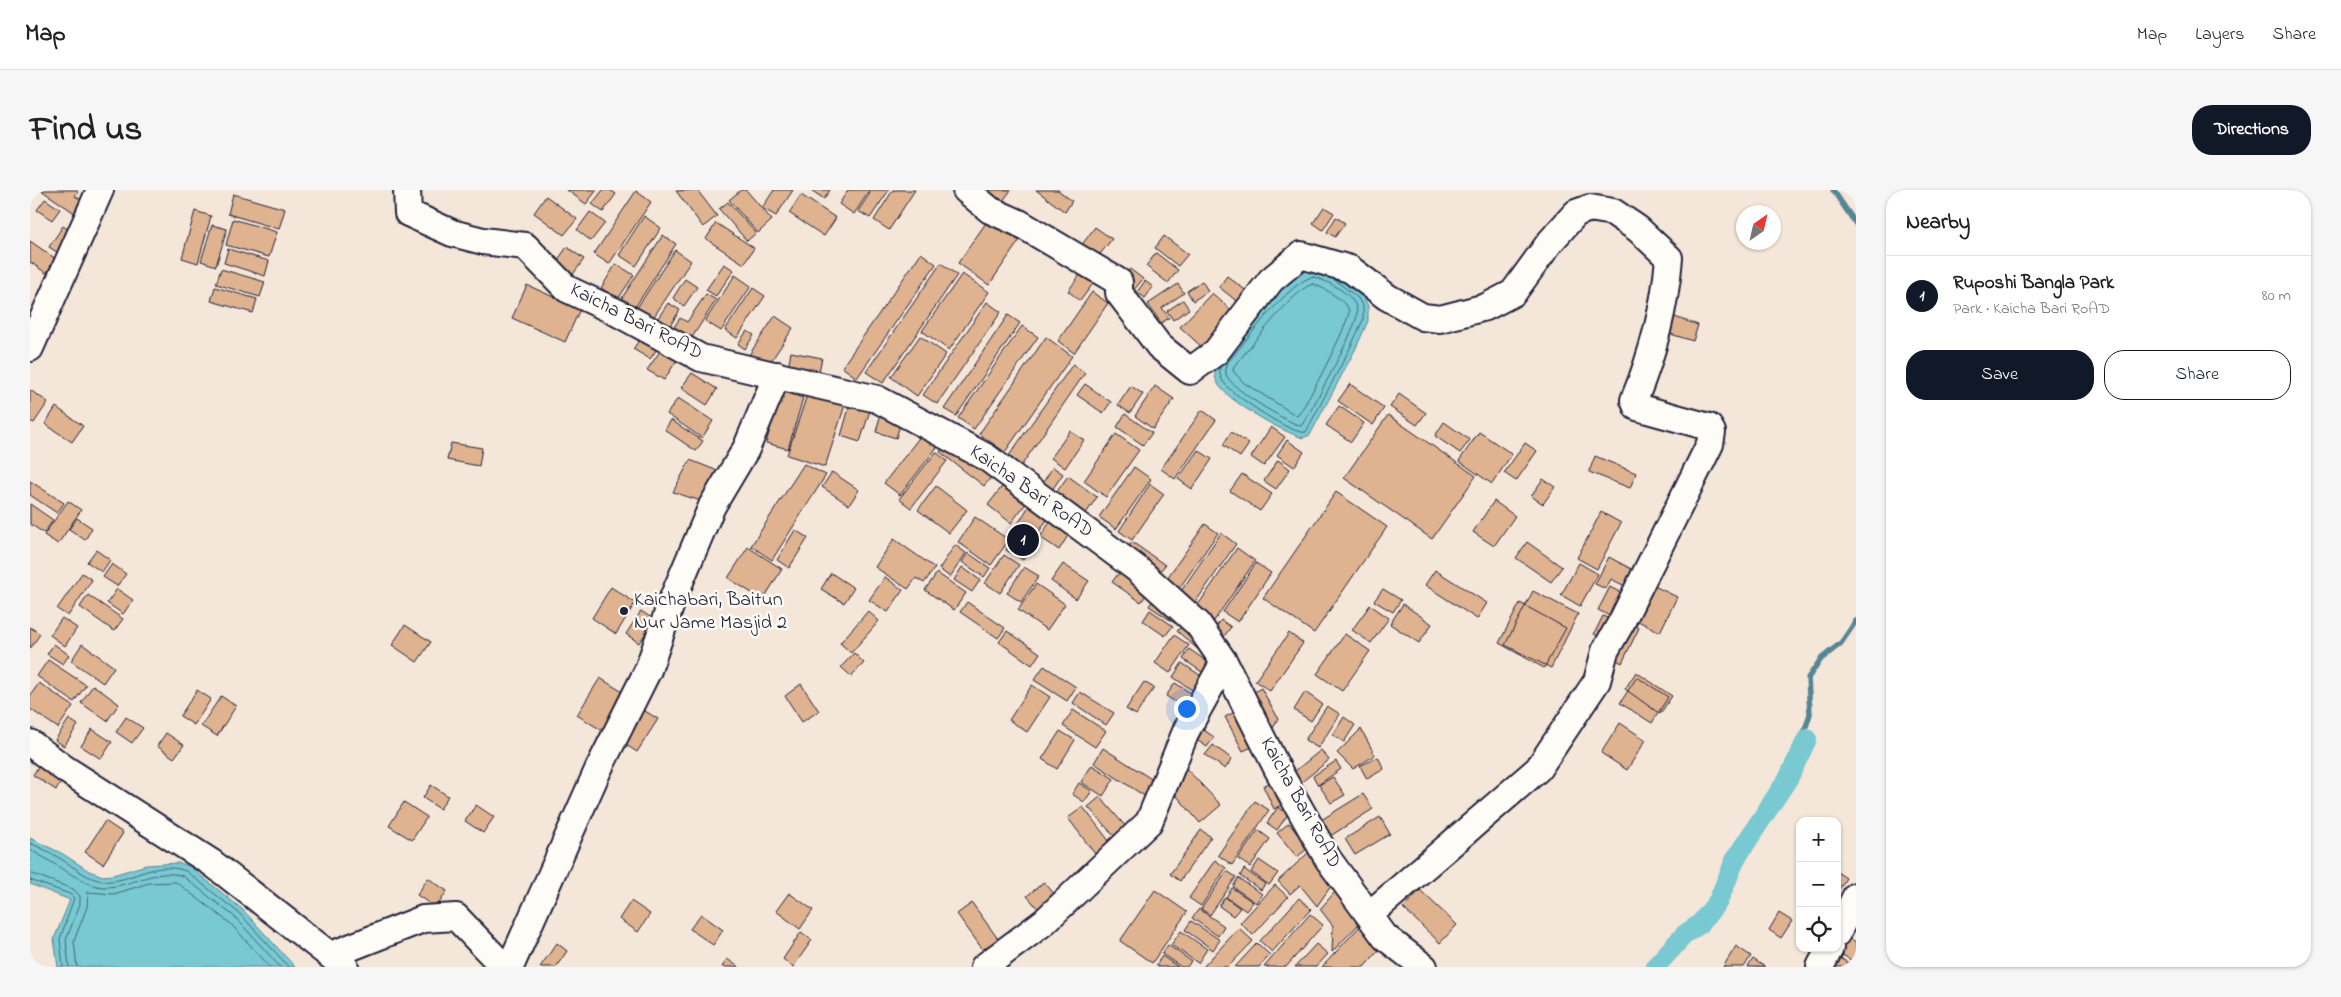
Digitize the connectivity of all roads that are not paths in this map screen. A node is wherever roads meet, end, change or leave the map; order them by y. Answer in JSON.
{"nodes":[{"id":1,"x":100,"y":190,"type":"edge"},
{"id":2,"x":407,"y":190,"type":"edge"},
{"id":3,"x":966,"y":190,"type":"edge"},
{"id":4,"x":30,"y":348,"type":"edge"},
{"id":5,"x":777,"y":375,"type":"junction"},
{"id":6,"x":1224,"y":662,"type":"junction"},
{"id":7,"x":30,"y":743,"type":"edge"},
{"id":8,"x":1856,"y":896,"type":"edge"},
{"id":9,"x":1369,"y":915,"type":"junction"},
{"id":10,"x":1841,"y":925,"type":"edge"},
{"id":11,"x":1828,"y":952,"type":"edge"},
{"id":12,"x":338,"y":961,"type":"edge"},
{"id":13,"x":504,"y":967,"type":"edge"},
{"id":14,"x":510,"y":967,"type":"edge"},
{"id":15,"x":984,"y":967,"type":"edge"},
{"id":16,"x":1424,"y":967,"type":"edge"},
{"id":17,"x":1820,"y":967,"type":"edge"}],
"edges":[{"from":1,"to":4,"type":"street"},
{"from":2,"to":5,"type":"street","name":"Kaicha Bari RoAD"},
{"from":3,"to":9,"type":"street"},
{"from":5,"to":6,"type":"street","name":"Kaicha Bari RoAD"},
{"from":5,"to":14,"type":"street"},
{"from":6,"to":9,"type":"street","name":"Kaicha Bari RoAD"},
{"from":6,"to":15,"type":"street"},
{"from":7,"to":12,"type":"street"},
{"from":8,"to":10,"type":"street"},
{"from":9,"to":16,"type":"street","name":"Kaicha Bari RoAD"},
{"from":11,"to":17,"type":"street"},
{"from":12,"to":13,"type":"street"}]}
